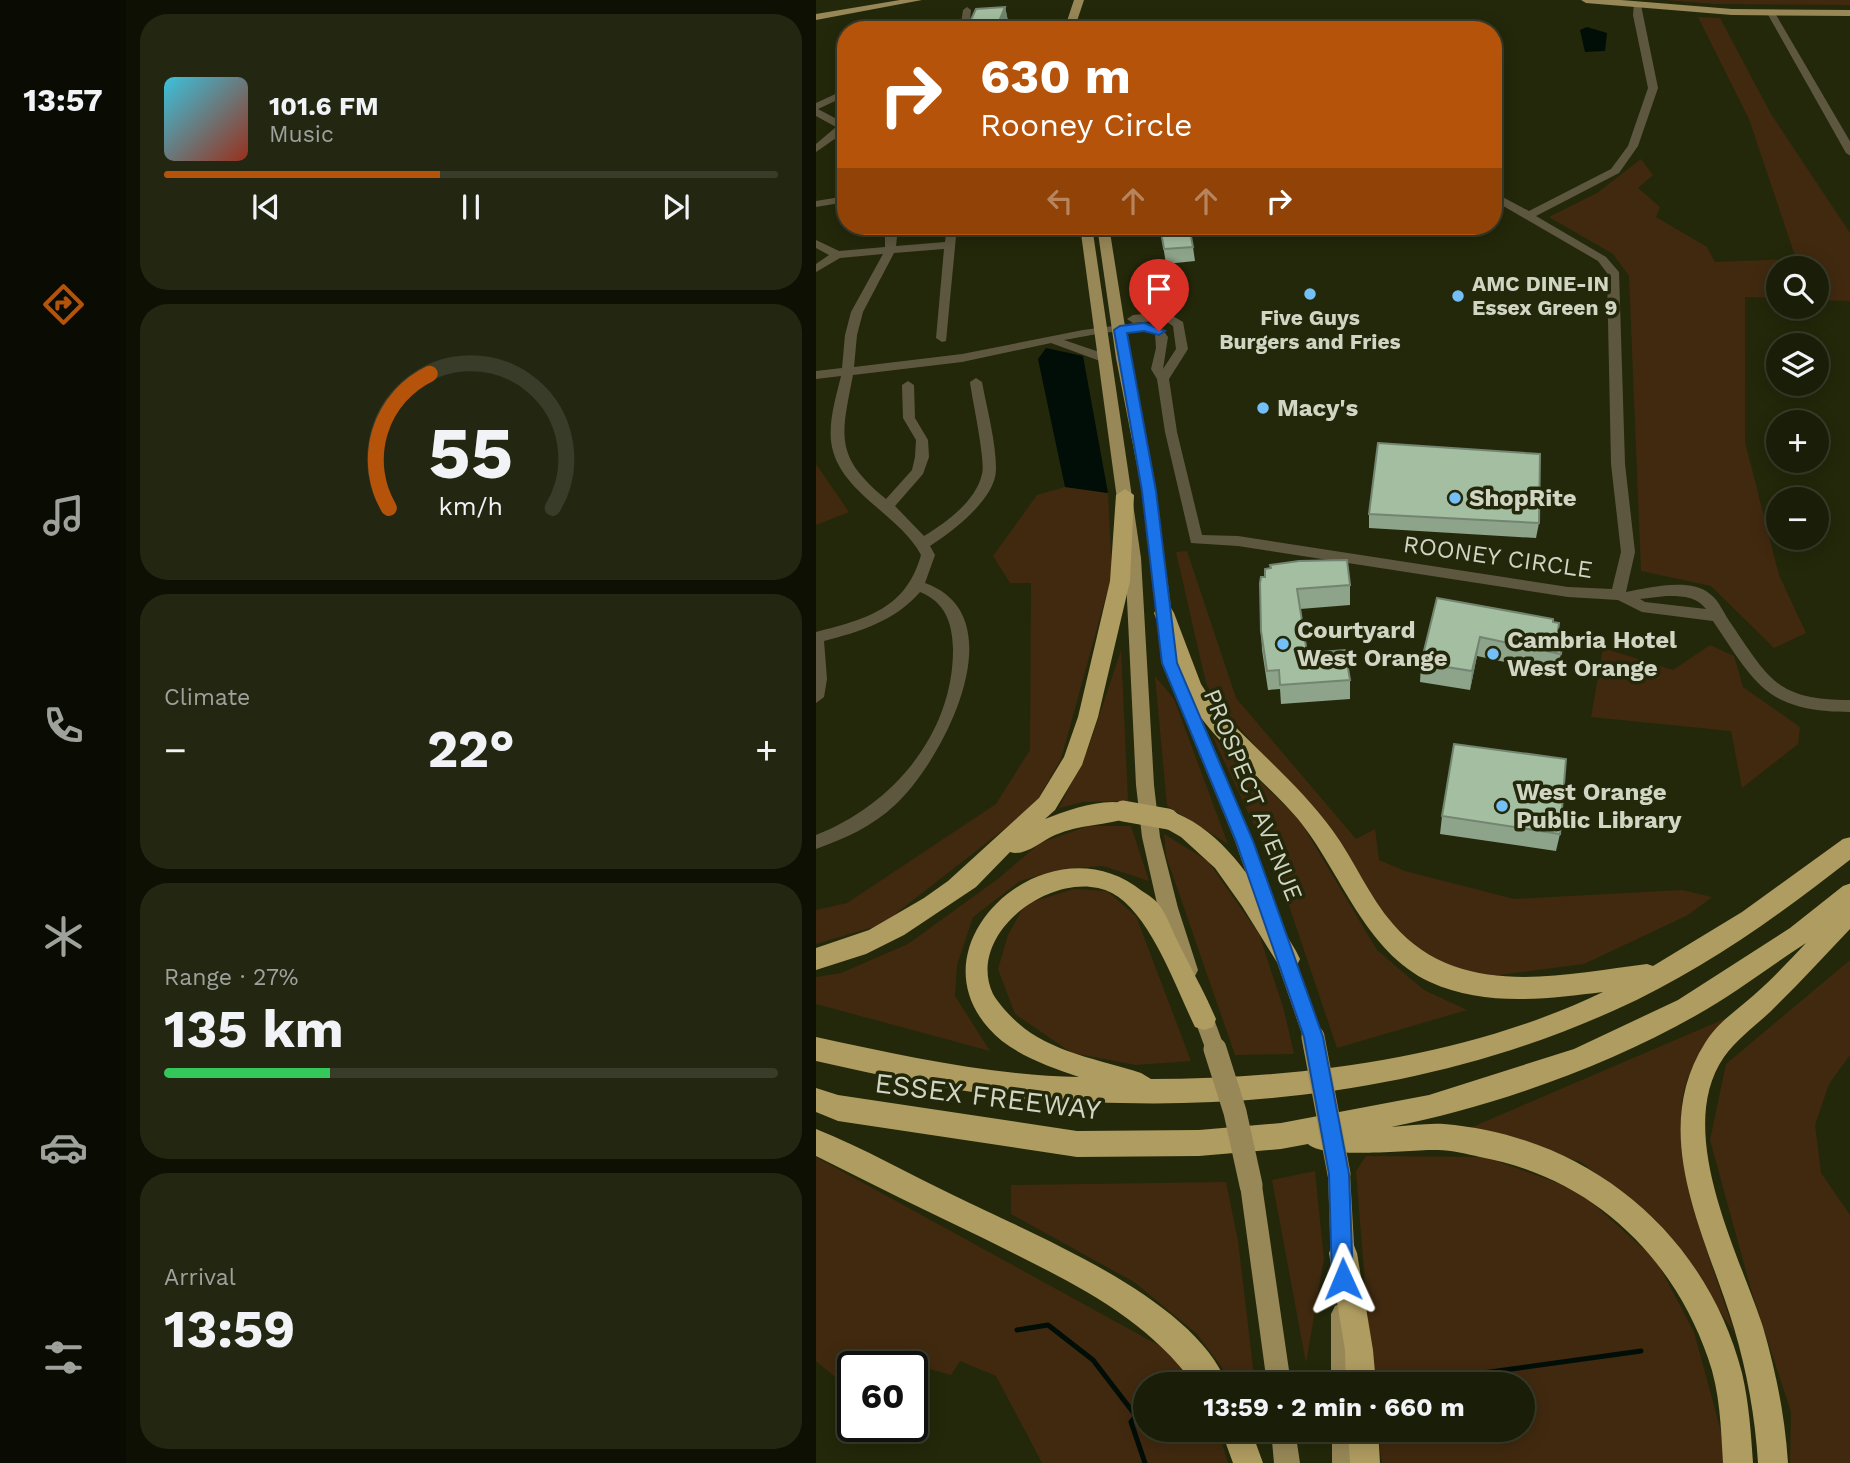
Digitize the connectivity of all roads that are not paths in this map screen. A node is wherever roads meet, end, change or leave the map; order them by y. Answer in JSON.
{"nodes":[{"id":1,"x":917,"y":0,"type":"edge"},
{"id":2,"x":1079,"y":0,"type":"edge"},
{"id":3,"x":1586,"y":0,"type":"edge"},
{"id":4,"x":877,"y":3,"type":"edge"},
{"id":5,"x":1637,"y":5,"type":"junction"},
{"id":6,"x":967,"y":10,"type":"dead end"},
{"id":7,"x":1772,"y":13,"type":"junction"},
{"id":8,"x":1850,"y":13,"type":"edge"},
{"id":9,"x":816,"y":17,"type":"edge"},
{"id":10,"x":965,"y":21,"type":"edge"},
{"id":11,"x":1072,"y":21,"type":"edge"},
{"id":12,"x":837,"y":96,"type":"edge"},
{"id":13,"x":816,"y":107,"type":"edge"},
{"id":14,"x":816,"y":112,"type":"edge"},
{"id":15,"x":837,"y":123,"type":"edge"},
{"id":16,"x":837,"y":132,"type":"edge"},
{"id":17,"x":816,"y":149,"type":"edge"},
{"id":18,"x":1850,"y":153,"type":"edge"},
{"id":19,"x":837,"y":200,"type":"edge"},
{"id":20,"x":1502,"y":200,"type":"edge"},
{"id":21,"x":816,"y":204,"type":"edge"},
{"id":22,"x":1529,"y":215,"type":"junction"},
{"id":23,"x":890,"y":235,"type":"edge"},
{"id":24,"x":951,"y":235,"type":"edge"},
{"id":25,"x":1087,"y":235,"type":"edge"},
{"id":26,"x":1105,"y":235,"type":"edge"},
{"id":27,"x":816,"y":243,"type":"edge"},
{"id":28,"x":949,"y":245,"type":"junction"},
{"id":29,"x":890,"y":250,"type":"junction"},
{"id":30,"x":836,"y":255,"type":"junction"},
{"id":31,"x":816,"y":269,"type":"edge"},
{"id":32,"x":1120,"y":325,"type":"junction"},
{"id":33,"x":1100,"y":327,"type":"junction"},
{"id":34,"x":942,"y":338,"type":"dead end"},
{"id":35,"x":1044,"y":340,"type":"junction"},
{"id":36,"x":1009,"y":347,"type":"junction"},
{"id":37,"x":1104,"y":358,"type":"junction"},
{"id":38,"x":847,"y":371,"type":"junction"},
{"id":39,"x":816,"y":375,"type":"edge"},
{"id":40,"x":1163,"y":379,"type":"junction"},
{"id":41,"x":976,"y":382,"type":"dead end"},
{"id":42,"x":908,"y":385,"type":"dead end"},
{"id":43,"x":1125,"y":495,"type":"junction"},
{"id":44,"x":888,"y":506,"type":"junction"},
{"id":45,"x":923,"y":544,"type":"junction"},
{"id":46,"x":916,"y":585,"type":"junction"},
{"id":47,"x":1623,"y":596,"type":"junction"},
{"id":48,"x":1164,"y":612,"type":"junction"},
{"id":49,"x":1717,"y":616,"type":"junction"},
{"id":50,"x":816,"y":638,"type":"edge"},
{"id":51,"x":816,"y":697,"type":"edge"},
{"id":52,"x":1850,"y":706,"type":"edge"},
{"id":53,"x":816,"y":842,"type":"edge"},
{"id":54,"x":1850,"y":846,"type":"edge"},
{"id":55,"x":956,"y":888,"type":"junction"},
{"id":56,"x":1850,"y":893,"type":"edge"},
{"id":57,"x":1850,"y":911,"type":"edge"},
{"id":58,"x":816,"y":959,"type":"edge"},
{"id":59,"x":1288,"y":959,"type":"junction"},
{"id":60,"x":1662,"y":974,"type":"junction"},
{"id":61,"x":1204,"y":1019,"type":"junction"},
{"id":62,"x":816,"y":1049,"type":"edge"},
{"id":63,"x":1163,"y":1093,"type":"junction"},
{"id":64,"x":816,"y":1100,"type":"edge"},
{"id":65,"x":1280,"y":1136,"type":"junction"},
{"id":66,"x":816,"y":1142,"type":"edge"},
{"id":67,"x":1343,"y":1253,"type":"junction"},
{"id":68,"x":1203,"y":1372,"type":"edge"},
{"id":69,"x":1277,"y":1372,"type":"edge"},
{"id":70,"x":1343,"y":1372,"type":"edge"},
{"id":71,"x":1360,"y":1372,"type":"edge"},
{"id":72,"x":1240,"y":1442,"type":"edge"},
{"id":73,"x":1284,"y":1442,"type":"edge"},
{"id":74,"x":1344,"y":1442,"type":"edge"},
{"id":75,"x":1364,"y":1442,"type":"edge"},
{"id":76,"x":1248,"y":1463,"type":"edge"},
{"id":77,"x":1287,"y":1463,"type":"edge"},
{"id":78,"x":1345,"y":1463,"type":"edge"},
{"id":79,"x":1365,"y":1463,"type":"edge"},
{"id":80,"x":1738,"y":1463,"type":"edge"},
{"id":81,"x":1773,"y":1463,"type":"edge"}],
"edges":[{"from":1,"to":4,"type":"main road"},
{"from":2,"to":11,"type":"main road"},
{"from":3,"to":5,"type":"main road"},
{"from":4,"to":9,"type":"main road"},
{"from":5,"to":7,"type":"main road"},
{"from":5,"to":22,"type":"street"},
{"from":6,"to":10,"type":"street"},
{"from":7,"to":8,"type":"main road"},
{"from":7,"to":18,"type":"street"},
{"from":12,"to":13,"type":"street"},
{"from":14,"to":15,"type":"street"},
{"from":16,"to":17,"type":"street"},
{"from":19,"to":21,"type":"street"},
{"from":20,"to":22,"type":"street","name":"ROONEY CIRCLE"},
{"from":22,"to":47,"type":"street","name":"ROONEY CIRCLE"},
{"from":23,"to":29,"type":"street"},
{"from":24,"to":28,"type":"street"},
{"from":25,"to":33,"type":"main road"},
{"from":26,"to":32,"type":"main road","name":"PROSPECT AVENUE"},
{"from":27,"to":30,"type":"street"},
{"from":28,"to":29,"type":"street"},
{"from":28,"to":34,"type":"street"},
{"from":29,"to":30,"type":"street"},
{"from":29,"to":38,"type":"street"},
{"from":30,"to":31,"type":"street"},
{"from":32,"to":33,"type":"street","name":"ROONEY CIRCLE"},
{"from":32,"to":40,"type":"street","name":"ROONEY CIRCLE"},
{"from":32,"to":40,"type":"street","name":"ROONEY CIRCLE"},
{"from":32,"to":48,"type":"main road","name":"PROSPECT AVENUE"},
{"from":33,"to":35,"type":"street"},
{"from":33,"to":36,"type":"street"},
{"from":33,"to":37,"type":"main road"},
{"from":35,"to":36,"type":"street"},
{"from":35,"to":37,"type":"street"},
{"from":36,"to":38,"type":"street"},
{"from":37,"to":43,"type":"main road"},
{"from":38,"to":39,"type":"street"},
{"from":38,"to":44,"type":"street"},
{"from":40,"to":47,"type":"street","name":"ROONEY CIRCLE"},
{"from":41,"to":45,"type":"street"},
{"from":42,"to":44,"type":"street"},
{"from":43,"to":55,"type":"highway"},
{"from":43,"to":61,"type":"main road"},
{"from":44,"to":45,"type":"street"},
{"from":45,"to":46,"type":"street"},
{"from":46,"to":50,"type":"street"},
{"from":46,"to":53,"type":"street"},
{"from":47,"to":49,"type":"street"},
{"from":47,"to":49,"type":"street"},
{"from":48,"to":59,"type":"main road","name":"PROSPECT AVENUE"},
{"from":48,"to":60,"type":"highway"},
{"from":49,"to":52,"type":"street"},
{"from":50,"to":51,"type":"street"},
{"from":54,"to":60,"type":"highway","name":"ESSEX FREEWAY"},
{"from":55,"to":58,"type":"highway"},
{"from":55,"to":59,"type":"highway","bridge":true},
{"from":56,"to":65,"type":"highway","name":"ESSEX FREEWAY"},
{"from":57,"to":81,"type":"highway"},
{"from":59,"to":67,"type":"main road","name":"PROSPECT AVENUE","bridge":true},
{"from":60,"to":63,"type":"highway","name":"ESSEX FREEWAY"},
{"from":61,"to":63,"type":"highway"},
{"from":61,"to":69,"type":"main road","bridge":true},
{"from":62,"to":63,"type":"highway","name":"ESSEX FREEWAY"},
{"from":64,"to":65,"type":"highway","name":"ESSEX FREEWAY"},
{"from":65,"to":80,"type":"highway"},
{"from":66,"to":68,"type":"highway"},
{"from":67,"to":70,"type":"main road","name":"PROSPECT AVENUE"},
{"from":67,"to":71,"type":"highway"},
{"from":72,"to":76,"type":"highway"},
{"from":73,"to":77,"type":"main road"},
{"from":74,"to":78,"type":"main road"},
{"from":75,"to":79,"type":"highway"}]}
